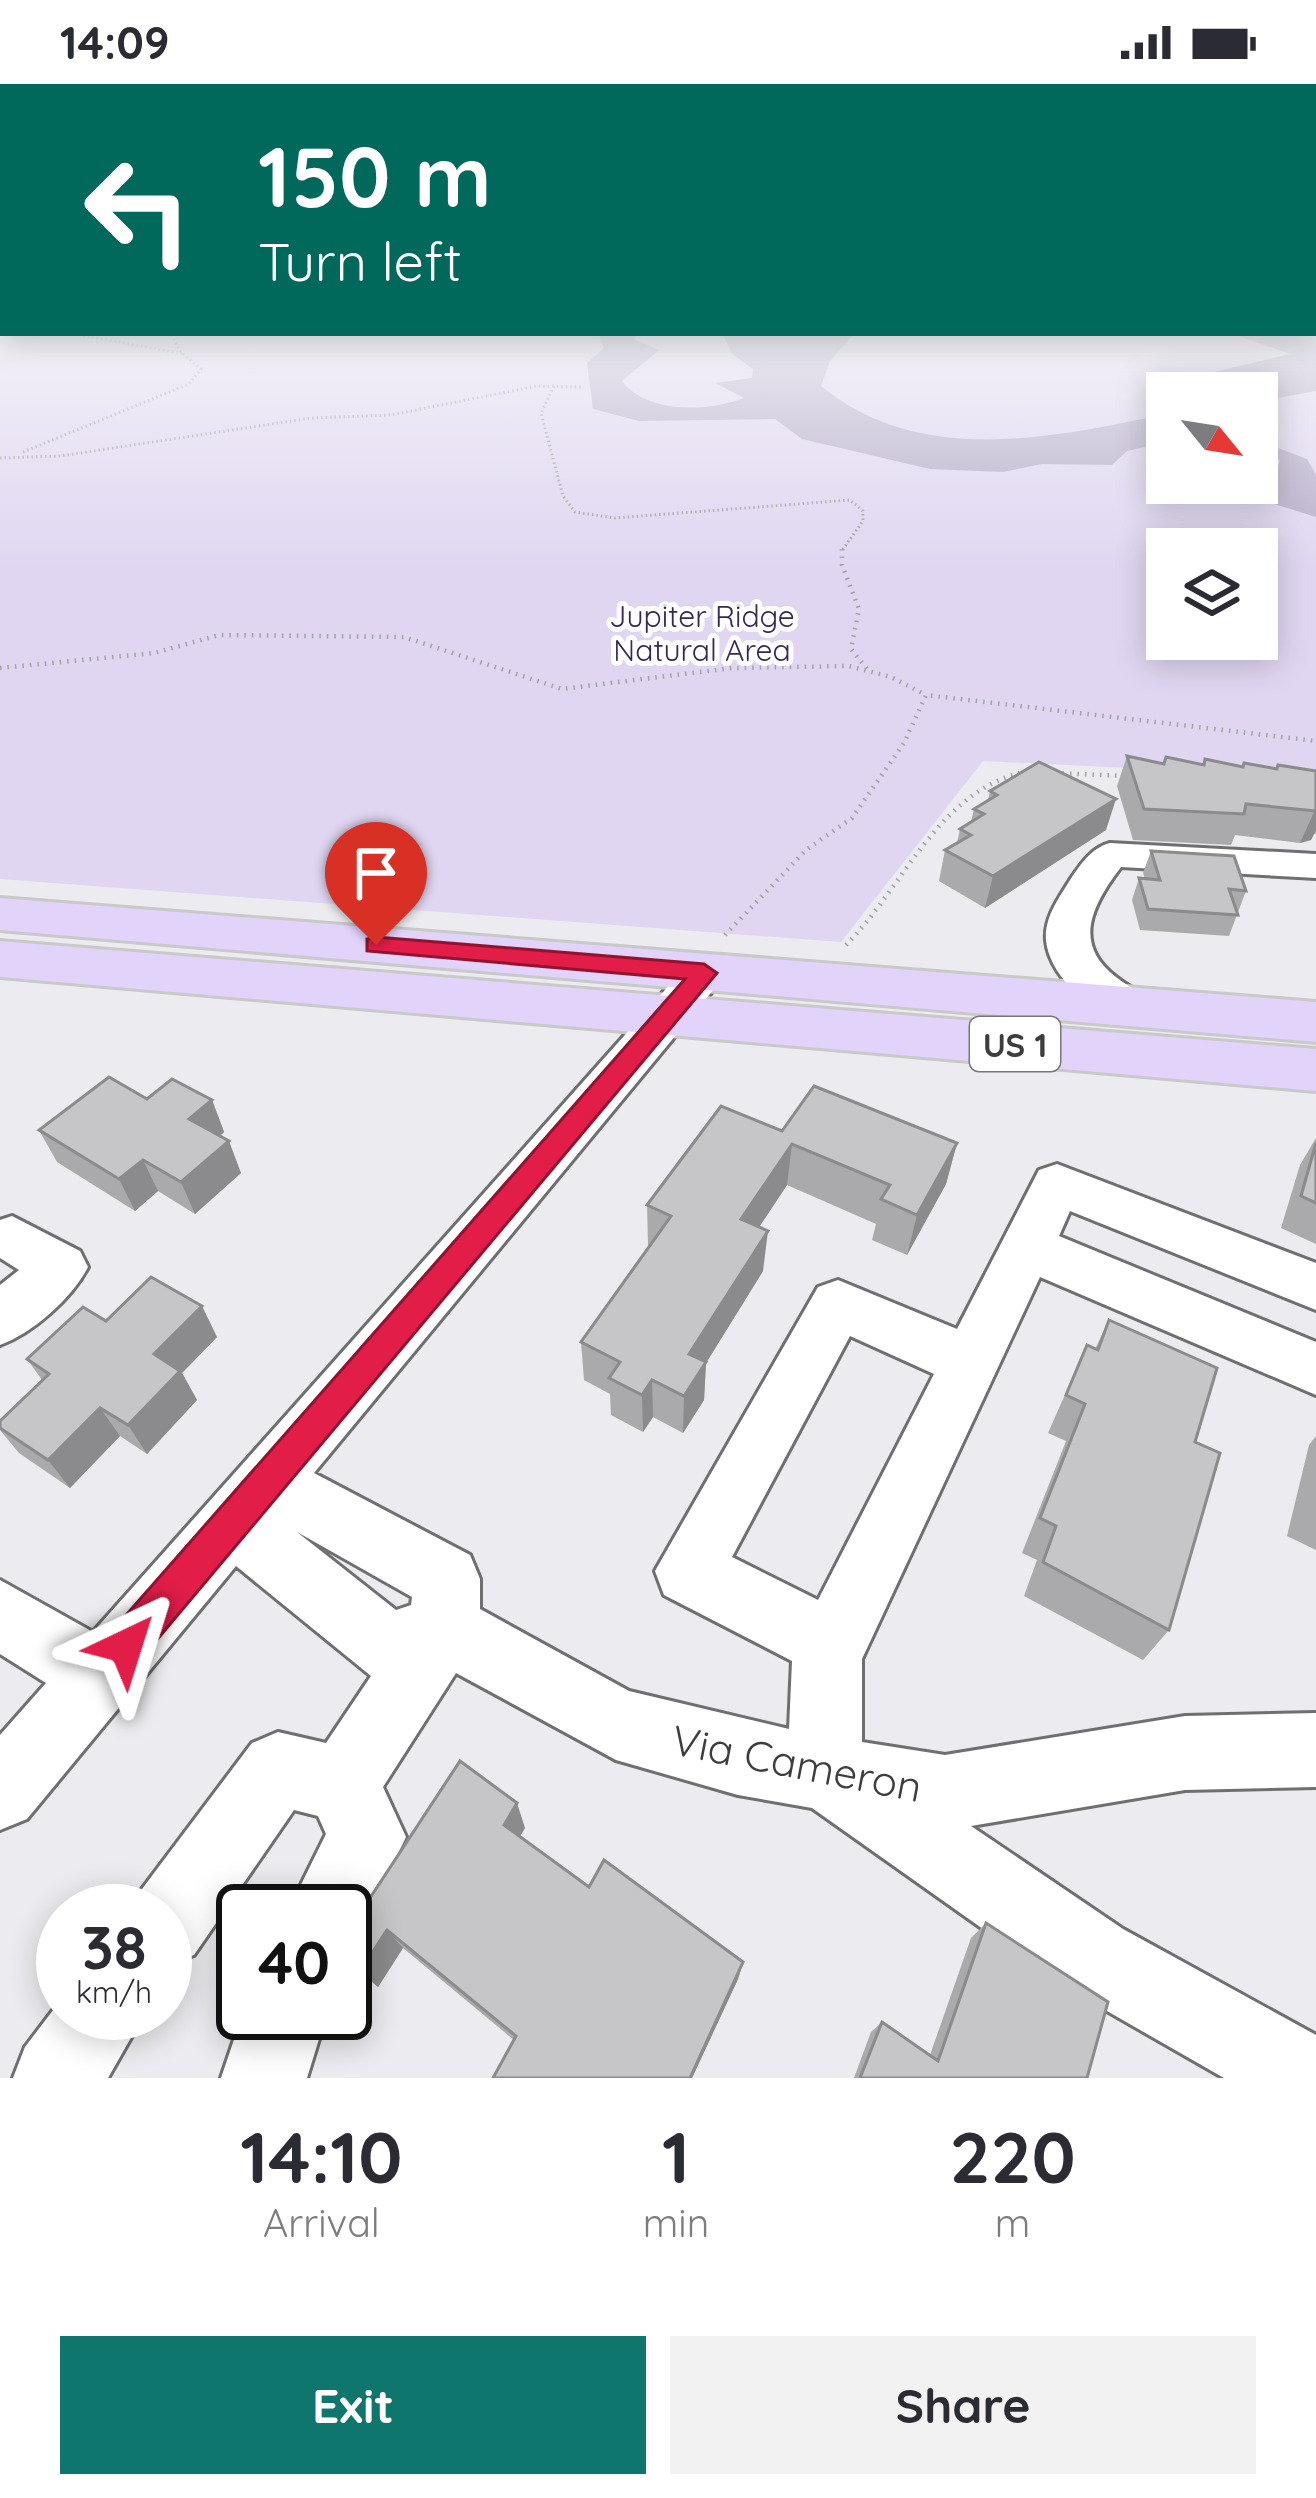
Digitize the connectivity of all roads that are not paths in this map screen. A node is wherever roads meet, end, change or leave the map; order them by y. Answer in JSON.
{"nodes":[{"id":1,"x":1316,"y":866,"type":"edge"},
{"id":2,"x":0,"y":914,"type":"edge"},
{"id":3,"x":0,"y":959,"type":"edge"},
{"id":4,"x":704,"y":976,"type":"junction"},
{"id":5,"x":1132,"y":1008,"type":"junction"},
{"id":6,"x":1316,"y":1022,"type":"edge"},
{"id":7,"x":1316,"y":1070,"type":"edge"},
{"id":8,"x":12,"y":1238,"type":"dead end"},
{"id":9,"x":1027,"y":1247,"type":"junction"},
{"id":10,"x":1316,"y":1287,"type":"edge"},
{"id":11,"x":0,"y":1320,"type":"edge"},
{"id":12,"x":970,"y":1362,"type":"junction"},
{"id":13,"x":1316,"y":1369,"type":"edge"},
{"id":14,"x":250,"y":1502,"type":"junction"},
{"id":15,"x":0,"y":1614,"type":"edge"},
{"id":16,"x":445,"y":1628,"type":"junction"},
{"id":17,"x":832,"y":1644,"type":"junction"},
{"id":18,"x":99,"y":1676,"type":"junction"},
{"id":19,"x":1316,"y":1750,"type":"edge"},
{"id":20,"x":825,"y":1772,"type":"junction"},
{"id":21,"x":343,"y":1784,"type":"junction"},
{"id":22,"x":0,"y":1792,"type":"edge"},
{"id":23,"x":342,"y":1884,"type":"edge"},
{"id":24,"x":192,"y":1888,"type":"edge"},
{"id":25,"x":83,"y":2040,"type":"edge"},
{"id":26,"x":275,"y":2040,"type":"edge"},
{"id":27,"x":56,"y":2078,"type":"edge"},
{"id":28,"x":263,"y":2078,"type":"edge"},
{"id":29,"x":1308,"y":2078,"type":"edge"}],
"edges":[{"from":1,"to":5,"type":"street"},
{"from":2,"to":4,"type":"main road","number":"US 1"},
{"from":3,"to":4,"type":"main road","number":"US 1"},
{"from":4,"to":5,"type":"main road","number":"US 1"},
{"from":4,"to":7,"type":"main road","number":"US 1"},
{"from":4,"to":14,"type":"street"},
{"from":5,"to":6,"type":"main road","number":"US 1"},
{"from":8,"to":11,"type":"street"},
{"from":9,"to":10,"type":"street"},
{"from":9,"to":12,"type":"street"},
{"from":9,"to":13,"type":"street"},
{"from":12,"to":17,"type":"street"},
{"from":12,"to":17,"type":"street"},
{"from":14,"to":16,"type":"street"},
{"from":14,"to":18,"type":"street"},
{"from":15,"to":18,"type":"street"},
{"from":16,"to":20,"type":"street","name":"Via Cameron"},
{"from":16,"to":21,"type":"street"},
{"from":17,"to":20,"type":"street"},
{"from":18,"to":22,"type":"street"},
{"from":19,"to":20,"type":"street","name":"Via Cameron"},
{"from":20,"to":29,"type":"street"},
{"from":21,"to":23,"type":"street"},
{"from":21,"to":24,"type":"street"},
{"from":25,"to":27,"type":"street"},
{"from":26,"to":28,"type":"street"}]}
